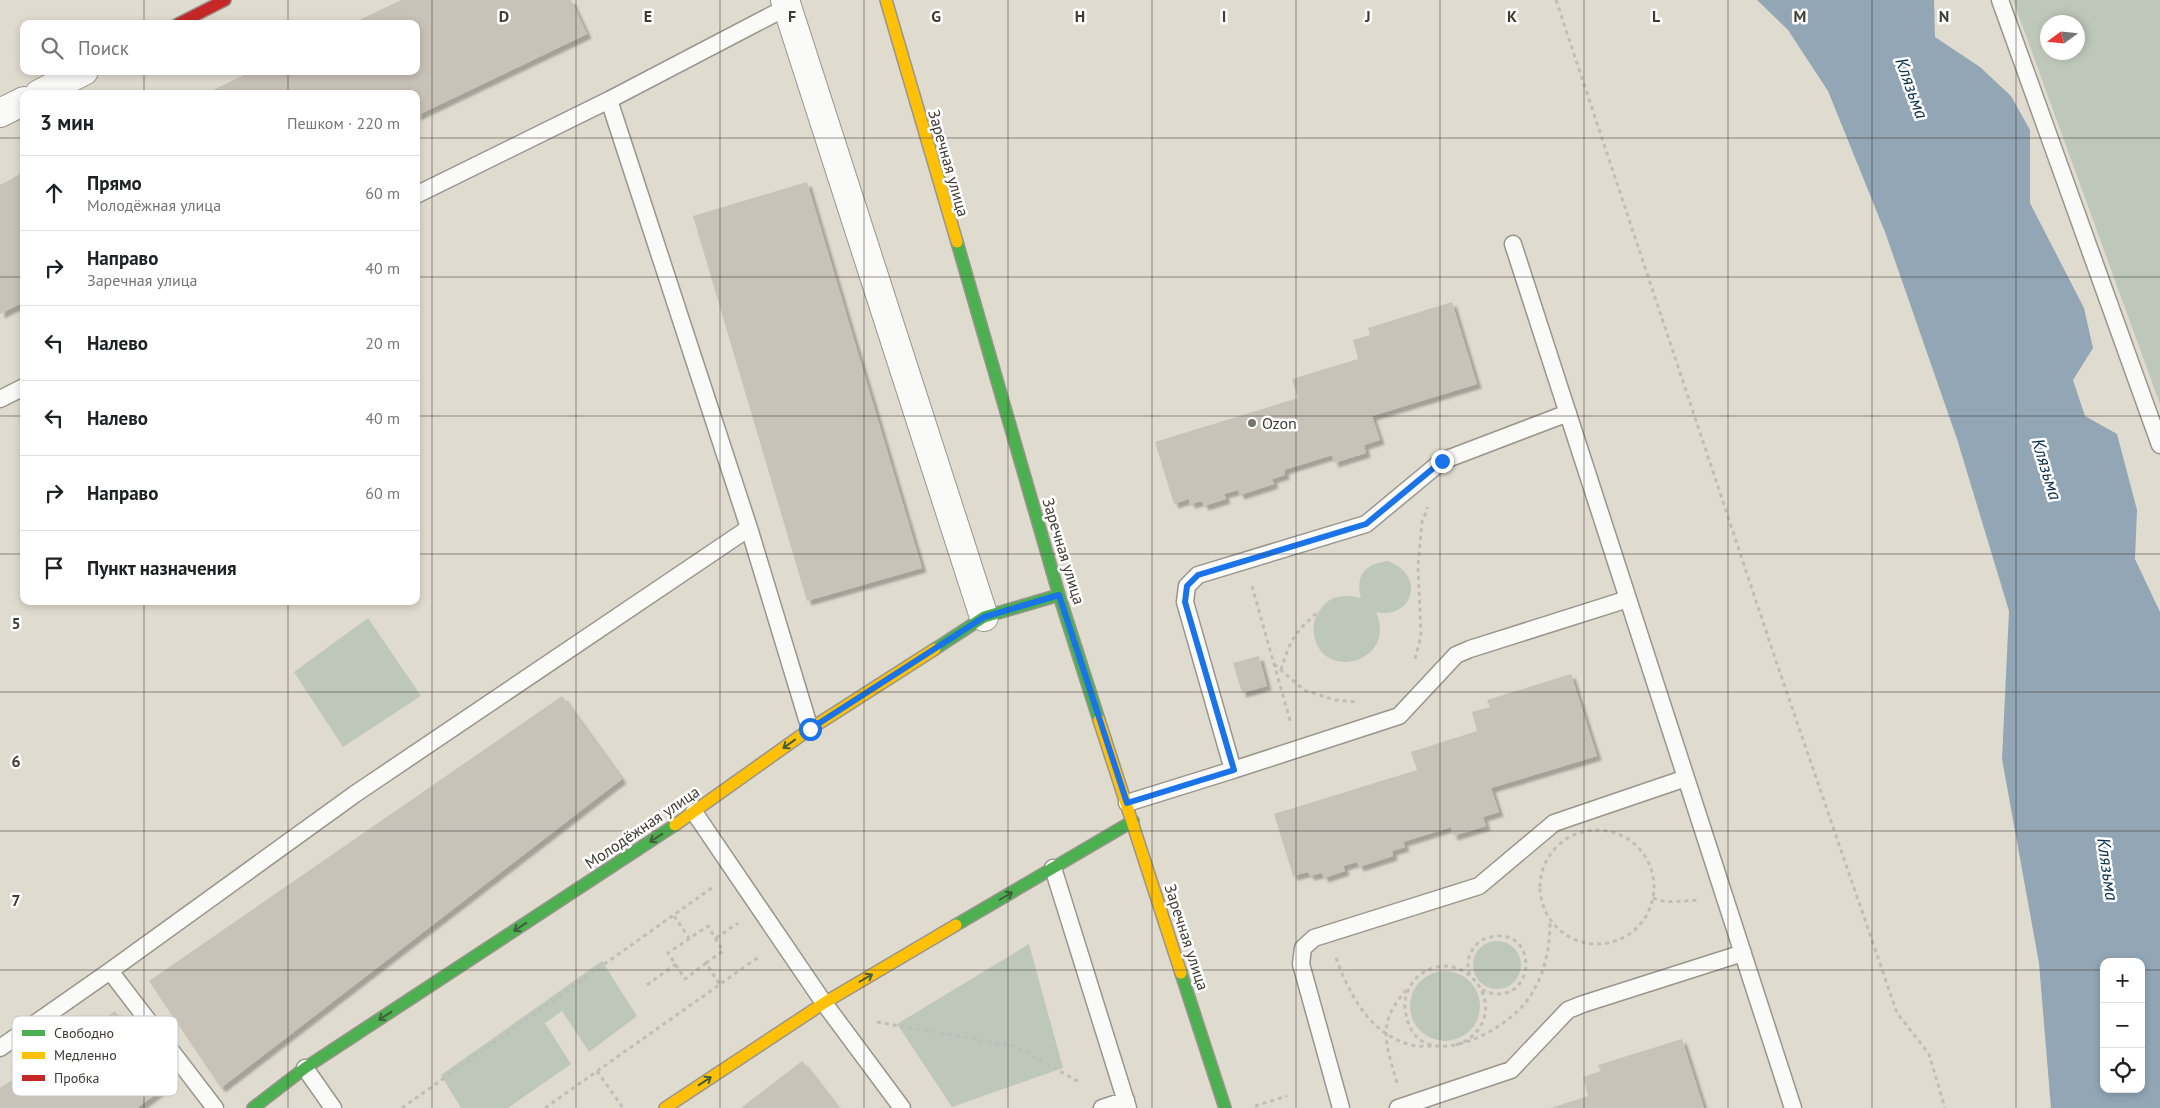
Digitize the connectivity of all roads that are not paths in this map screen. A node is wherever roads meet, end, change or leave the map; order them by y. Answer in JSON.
{"nodes":[{"id":1,"x":225,"y":0,"type":"edge"},
{"id":2,"x":886,"y":0,"type":"edge"},
{"id":3,"x":2000,"y":0,"type":"edge"},
{"id":4,"x":787,"y":3,"type":"edge"},
{"id":5,"x":186,"y":20,"type":"edge"},
{"id":6,"x":76,"y":75,"type":"edge"},
{"id":7,"x":47,"y":90,"type":"edge"},
{"id":8,"x":609,"y":100,"type":"junction"},
{"id":9,"x":20,"y":103,"type":"edge"},
{"id":10,"x":0,"y":113,"type":"edge"},
{"id":11,"x":420,"y":193,"type":"edge"},
{"id":12,"x":1513,"y":244,"type":"dead end"},
{"id":13,"x":20,"y":389,"type":"edge"},
{"id":14,"x":0,"y":399,"type":"edge"},
{"id":15,"x":1568,"y":413,"type":"junction"},
{"id":16,"x":2160,"y":445,"type":"edge"},
{"id":17,"x":749,"y":528,"type":"junction"},
{"id":18,"x":1059,"y":595,"type":"junction"},
{"id":19,"x":1628,"y":599,"type":"junction"},
{"id":20,"x":984,"y":617,"type":"junction"},
{"id":21,"x":810,"y":729,"type":"junction"},
{"id":22,"x":1234,"y":770,"type":"junction"},
{"id":23,"x":1686,"y":778,"type":"junction"},
{"id":24,"x":1127,"y":803,"type":"junction"},
{"id":25,"x":694,"y":812,"type":"junction"},
{"id":26,"x":1134,"y":821,"type":"junction"},
{"id":27,"x":1053,"y":868,"type":"junction"},
{"id":28,"x":1743,"y":953,"type":"junction"},
{"id":29,"x":110,"y":971,"type":"junction"},
{"id":30,"x":824,"y":1003,"type":"junction"},
{"id":31,"x":46,"y":1016,"type":"edge"},
{"id":32,"x":144,"y":1016,"type":"edge"},
{"id":33,"x":12,"y":1040,"type":"edge"},
{"id":34,"x":0,"y":1048,"type":"edge"},
{"id":35,"x":178,"y":1060,"type":"edge"},
{"id":36,"x":305,"y":1068,"type":"junction"},
{"id":37,"x":1127,"y":1104,"type":"edge"},
{"id":38,"x":1401,"y":1107,"type":"edge"},
{"id":39,"x":215,"y":1108,"type":"edge"},
{"id":40,"x":253,"y":1108,"type":"edge"},
{"id":41,"x":333,"y":1108,"type":"edge"},
{"id":42,"x":665,"y":1108,"type":"edge"},
{"id":43,"x":902,"y":1108,"type":"edge"},
{"id":44,"x":1102,"y":1108,"type":"edge"},
{"id":45,"x":1225,"y":1108,"type":"edge"},
{"id":46,"x":1341,"y":1108,"type":"edge"},
{"id":47,"x":1793,"y":1108,"type":"edge"}],
"edges":[{"from":1,"to":5,"type":"street"},
{"from":2,"to":18,"type":"street","name":"Заречная улица"},
{"from":3,"to":16,"type":"lane"},
{"from":4,"to":8,"type":"lane"},
{"from":4,"to":20,"type":"street"},
{"from":6,"to":7,"type":"street"},
{"from":8,"to":11,"type":"lane"},
{"from":8,"to":17,"type":"lane"},
{"from":9,"to":10,"type":"street"},
{"from":12,"to":15,"type":"lane"},
{"from":13,"to":14,"type":"lane"},
{"from":15,"to":19,"type":"lane"},
{"from":15,"to":22,"type":"lane"},
{"from":17,"to":21,"type":"lane"},
{"from":17,"to":29,"type":"lane"},
{"from":18,"to":20,"type":"street","name":"Молодёжная улица"},
{"from":18,"to":24,"type":"street","name":"Заречная улица"},
{"from":19,"to":22,"type":"lane"},
{"from":19,"to":23,"type":"lane"},
{"from":20,"to":21,"type":"street","name":"Молодёжная улица"},
{"from":21,"to":25,"type":"street","name":"Молодёжная улица","one_way":true},
{"from":22,"to":24,"type":"lane"},
{"from":23,"to":28,"type":"lane"},
{"from":23,"to":46,"type":"lane"},
{"from":24,"to":26,"type":"street","name":"Заречная улица"},
{"from":25,"to":30,"type":"lane"},
{"from":25,"to":36,"type":"street","name":"Молодёжная улица","one_way":true},
{"from":26,"to":27,"type":"street"},
{"from":26,"to":45,"type":"street","name":"Заречная улица"},
{"from":30,"to":27,"type":"street","one_way":true},
{"from":27,"to":37,"type":"lane"},
{"from":28,"to":38,"type":"lane"},
{"from":28,"to":47,"type":"lane"},
{"from":29,"to":31,"type":"lane"},
{"from":29,"to":32,"type":"lane"},
{"from":42,"to":30,"type":"street","one_way":true},
{"from":30,"to":43,"type":"lane"},
{"from":33,"to":34,"type":"lane"},
{"from":35,"to":39,"type":"lane"},
{"from":36,"to":40,"type":"street","name":"Молодёжная улица"},
{"from":36,"to":41,"type":"lane"},
{"from":37,"to":44,"type":"lane"}]}
